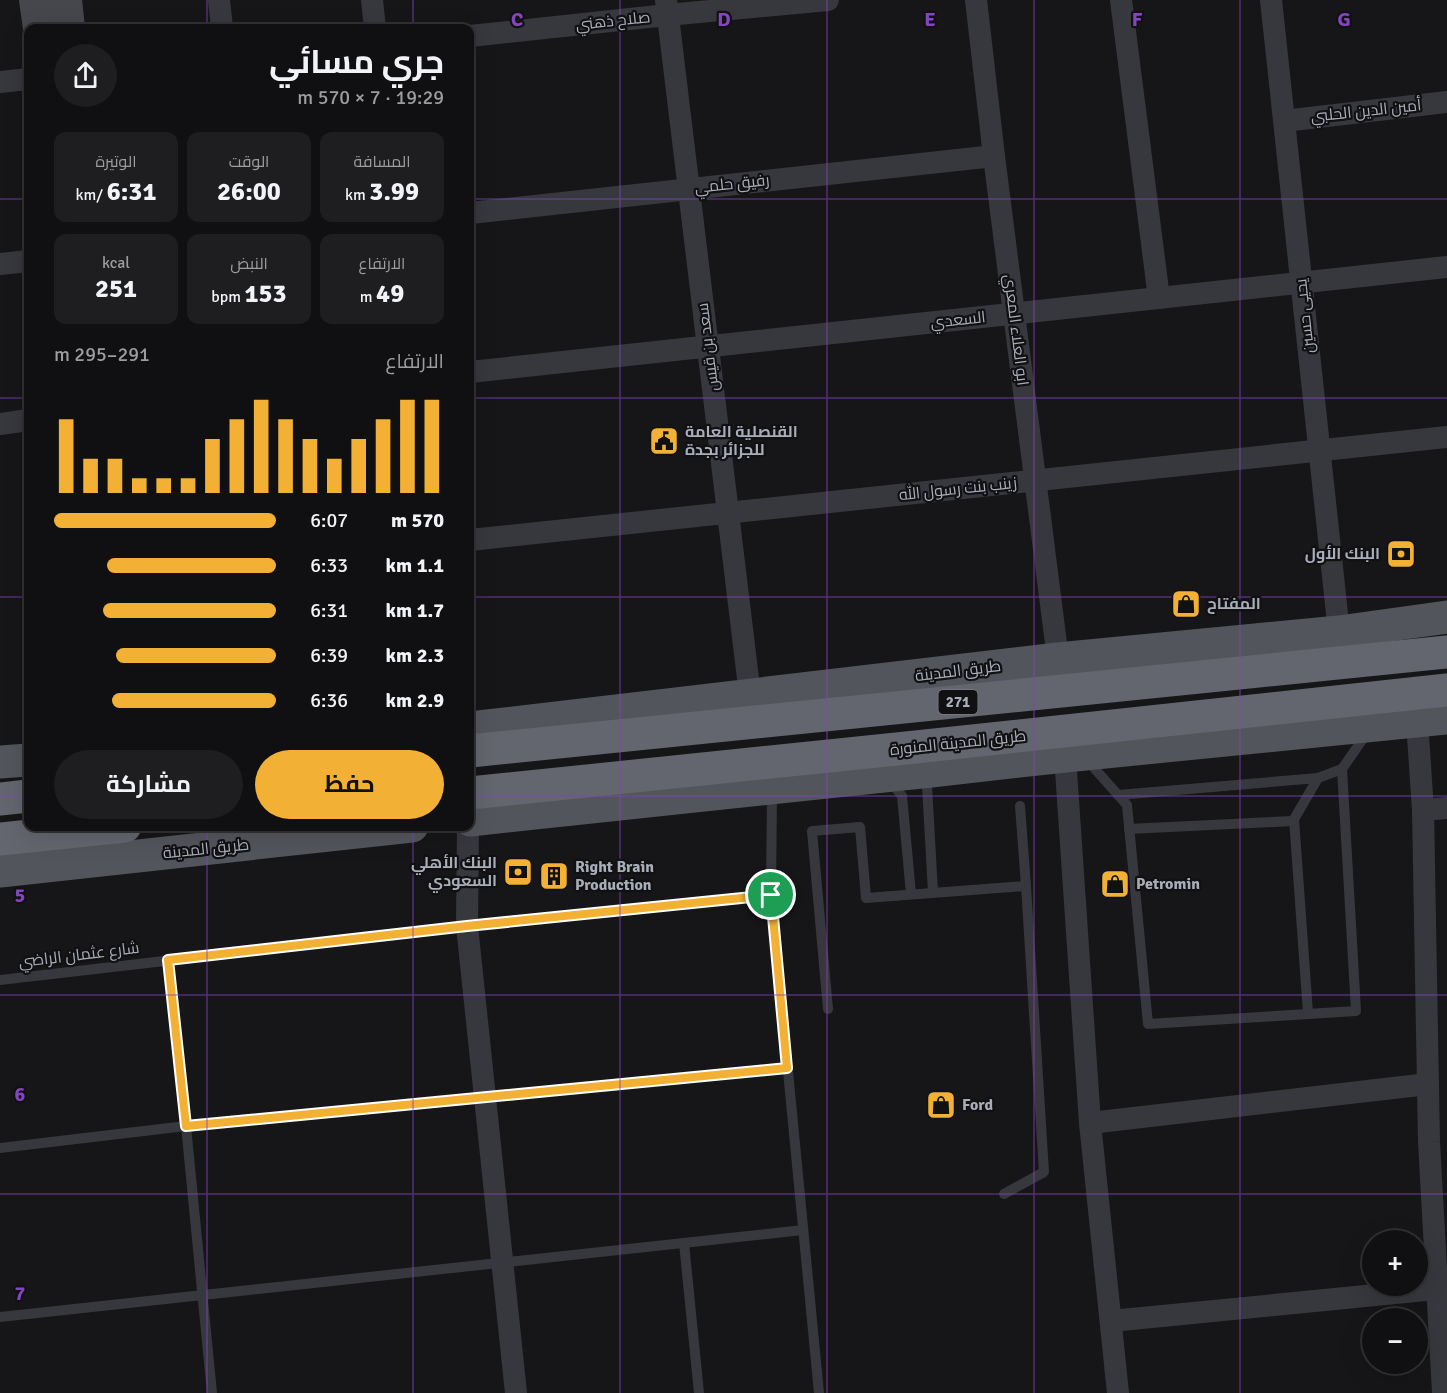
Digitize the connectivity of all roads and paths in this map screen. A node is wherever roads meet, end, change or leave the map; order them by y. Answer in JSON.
{"nodes":[{"id":1,"x":35,"y":0,"type":"edge"},
{"id":2,"x":66,"y":0,"type":"edge"},
{"id":3,"x":219,"y":0,"type":"edge"},
{"id":4,"x":372,"y":0,"type":"edge"},
{"id":5,"x":820,"y":0,"type":"edge"},
{"id":6,"x":976,"y":0,"type":"edge"},
{"id":7,"x":1121,"y":0,"type":"edge"},
{"id":8,"x":1271,"y":0,"type":"edge"},
{"id":9,"x":666,"y":7,"type":"edge"},
{"id":10,"x":38,"y":24,"type":"edge"},
{"id":11,"x":69,"y":24,"type":"edge"},
{"id":12,"x":222,"y":24,"type":"edge"},
{"id":13,"x":375,"y":24,"type":"edge"},
{"id":14,"x":474,"y":35,"type":"edge"},
{"id":15,"x":24,"y":79,"type":"edge"},
{"id":16,"x":0,"y":82,"type":"edge"},
{"id":17,"x":1447,"y":102,"type":"edge"},
{"id":18,"x":1284,"y":121,"type":"junction"},
{"id":19,"x":994,"y":156,"type":"junction"},
{"id":20,"x":688,"y":189,"type":"junction"},
{"id":21,"x":474,"y":213,"type":"edge"},
{"id":22,"x":24,"y":261,"type":"edge"},
{"id":23,"x":0,"y":264,"type":"edge"},
{"id":24,"x":1447,"y":267,"type":"edge"},
{"id":25,"x":1302,"y":282,"type":"junction"},
{"id":26,"x":1159,"y":298,"type":"junction"},
{"id":27,"x":1014,"y":314,"type":"junction"},
{"id":28,"x":708,"y":347,"type":"junction"},
{"id":29,"x":474,"y":372,"type":"edge"},
{"id":30,"x":24,"y":421,"type":"edge"},
{"id":31,"x":0,"y":424,"type":"edge"},
{"id":32,"x":1447,"y":437,"type":"edge"},
{"id":33,"x":1320,"y":451,"type":"junction"},
{"id":34,"x":1035,"y":481,"type":"junction"},
{"id":35,"x":728,"y":513,"type":"junction"},
{"id":36,"x":474,"y":540,"type":"edge"},
{"id":37,"x":1447,"y":617,"type":"edge"},
{"id":38,"x":1339,"y":632,"type":"junction"},
{"id":39,"x":1447,"y":652,"type":"edge"},
{"id":40,"x":1100,"y":656,"type":"junction"},
{"id":41,"x":1058,"y":659,"type":"junction"},
{"id":42,"x":1447,"y":690,"type":"edge"},
{"id":43,"x":750,"y":695,"type":"junction"},
{"id":44,"x":836,"y":714,"type":"junction"},
{"id":45,"x":1432,"y":720,"type":"edge"},
{"id":46,"x":1372,"y":726,"type":"junction"},
{"id":47,"x":474,"y":728,"type":"edge"},
{"id":48,"x":474,"y":751,"type":"edge"},
{"id":49,"x":1073,"y":755,"type":"junction"},
{"id":50,"x":24,"y":760,"type":"edge"},
{"id":51,"x":0,"y":762,"type":"edge"},
{"id":52,"x":1342,"y":769,"type":"junction"},
{"id":53,"x":934,"y":771,"type":"junction"},
{"id":54,"x":887,"y":776,"type":"junction"},
{"id":55,"x":1318,"y":778,"type":"junction"},
{"id":56,"x":772,"y":788,"type":"junction"},
{"id":57,"x":516,"y":789,"type":"junction"},
{"id":58,"x":0,"y":790,"type":"edge"},
{"id":59,"x":24,"y":790,"type":"edge"},
{"id":60,"x":474,"y":793,"type":"edge"},
{"id":61,"x":1118,"y":795,"type":"junction"},
{"id":62,"x":24,"y":796,"type":"edge"},
{"id":63,"x":0,"y":799,"type":"edge"},
{"id":64,"x":1020,"y":806,"type":"dead end"},
{"id":65,"x":1447,"y":808,"type":"edge"},
{"id":66,"x":1422,"y":810,"type":"junction"},
{"id":67,"x":1294,"y":819,"type":"junction"},
{"id":68,"x":474,"y":820,"type":"edge"},
{"id":69,"x":1129,"y":829,"type":"junction"},
{"id":70,"x":76,"y":831,"type":"edge"},
{"id":71,"x":79,"y":831,"type":"edge"},
{"id":72,"x":366,"y":831,"type":"edge"},
{"id":73,"x":468,"y":831,"type":"edge"},
{"id":74,"x":0,"y":839,"type":"edge"},
{"id":75,"x":0,"y":845,"type":"edge"},
{"id":76,"x":0,"y":871,"type":"edge"},
{"id":77,"x":1026,"y":886,"type":"junction"},
{"id":78,"x":933,"y":892,"type":"junction"},
{"id":79,"x":911,"y":894,"type":"junction"},
{"id":80,"x":771,"y":895,"type":"junction"},
{"id":81,"x":467,"y":926,"type":"junction"},
{"id":82,"x":168,"y":960,"type":"junction"},
{"id":83,"x":1437,"y":979,"type":"edge"},
{"id":84,"x":0,"y":980,"type":"edge"},
{"id":85,"x":828,"y":1009,"type":"dead end"},
{"id":86,"x":1308,"y":1013,"type":"junction"},
{"id":87,"x":787,"y":1068,"type":"junction"},
{"id":88,"x":1428,"y":1084,"type":"junction"},
{"id":89,"x":485,"y":1098,"type":"junction"},
{"id":90,"x":1090,"y":1123,"type":"junction"},
{"id":91,"x":186,"y":1126,"type":"junction"},
{"id":92,"x":1438,"y":1142,"type":"edge"},
{"id":93,"x":0,"y":1148,"type":"edge"},
{"id":94,"x":1004,"y":1194,"type":"dead end"},
{"id":95,"x":803,"y":1230,"type":"junction"},
{"id":96,"x":684,"y":1243,"type":"junction"},
{"id":97,"x":502,"y":1263,"type":"junction"},
{"id":98,"x":1442,"y":1288,"type":"edge"},
{"id":99,"x":202,"y":1295,"type":"junction"},
{"id":100,"x":0,"y":1317,"type":"edge"},
{"id":101,"x":1111,"y":1321,"type":"junction"},
{"id":102,"x":212,"y":1393,"type":"edge"},
{"id":103,"x":516,"y":1393,"type":"edge"},
{"id":104,"x":699,"y":1393,"type":"edge"},
{"id":105,"x":819,"y":1393,"type":"edge"},
{"id":106,"x":1118,"y":1393,"type":"edge"},
{"id":107,"x":1443,"y":1393,"type":"edge"}],
"edges":[{"from":1,"to":10,"type":"street"},
{"from":2,"to":11,"type":"street"},
{"from":3,"to":12,"type":"street"},
{"from":4,"to":13,"type":"street"},
{"from":5,"to":9,"type":"street","name":"صلاح ذهني"},
{"from":6,"to":19,"type":"street","name":"ابو العلاء المعري"},
{"from":7,"to":26,"type":"street"},
{"from":8,"to":18,"type":"street","name":"يحيى حسين"},
{"from":9,"to":14,"type":"street","name":"صلاح ذهني"},
{"from":9,"to":20,"type":"street","name":"سعد بن قيس"},
{"from":15,"to":16,"type":"street"},
{"from":17,"to":18,"type":"street","name":"أمين الدين الحلبي"},
{"from":18,"to":25,"type":"street","name":"يحيى حسين"},
{"from":19,"to":20,"type":"street","name":"رفيق حلمي"},
{"from":19,"to":27,"type":"street","name":"ابو العلاء المعري"},
{"from":20,"to":21,"type":"street","name":"رفيق حلمي"},
{"from":20,"to":28,"type":"street","name":"سعد بن قيس"},
{"from":22,"to":23,"type":"street"},
{"from":24,"to":25,"type":"street","name":"السعدي"},
{"from":25,"to":26,"type":"street","name":"السعدي"},
{"from":25,"to":33,"type":"street","name":"يحيى حسين"},
{"from":26,"to":27,"type":"street","name":"السعدي"},
{"from":27,"to":28,"type":"street","name":"السعدي"},
{"from":27,"to":34,"type":"street","name":"ابو العلاء المعري"},
{"from":28,"to":29,"type":"street","name":"السعدي"},
{"from":28,"to":35,"type":"street","name":"سعد بن قيس"},
{"from":30,"to":31,"type":"street"},
{"from":32,"to":33,"type":"street","name":"زينب بنت رسول الله"},
{"from":33,"to":34,"type":"street","name":"زينب بنت رسول الله"},
{"from":33,"to":38,"type":"street","name":"يحيى حسين"},
{"from":34,"to":35,"type":"street","name":"زينب بنت رسول الله"},
{"from":34,"to":41,"type":"street","name":"ابو العلاء المعري"},
{"from":35,"to":36,"type":"street","name":"زينب بنت رسول الله"},
{"from":35,"to":43,"type":"street","name":"سعد بن قيس"},
{"from":37,"to":38,"type":"main road","name":"طريق المدينة"},
{"from":38,"to":40,"type":"main road","name":"طريق المدينة"},
{"from":39,"to":44,"type":"highway","number":"271"},
{"from":40,"to":41,"type":"main road","name":"طريق المدينة"},
{"from":40,"to":44,"type":"main road"},
{"from":41,"to":43,"type":"main road","name":"طريق المدينة"},
{"from":42,"to":57,"type":"highway","name":"طريق المدينة المنورة"},
{"from":43,"to":47,"type":"main road","name":"طريق المدينة"},
{"from":44,"to":48,"type":"highway","number":"271"},
{"from":45,"to":46,"type":"main road"},
{"from":45,"to":66,"type":"street"},
{"from":46,"to":49,"type":"main road"},
{"from":46,"to":52,"type":"lane"},
{"from":49,"to":53,"type":"main road"},
{"from":49,"to":61,"type":"lane"},
{"from":49,"to":90,"type":"street"},
{"from":50,"to":51,"type":"main road"},
{"from":52,"to":55,"type":"lane"},
{"from":52,"to":86,"type":"lane"},
{"from":53,"to":54,"type":"main road"},
{"from":53,"to":57,"type":"main road"},
{"from":53,"to":78,"type":"lane"},
{"from":54,"to":56,"type":"main road"},
{"from":54,"to":79,"type":"lane"},
{"from":55,"to":61,"type":"lane"},
{"from":55,"to":67,"type":"lane"},
{"from":56,"to":68,"type":"main road"},
{"from":56,"to":80,"type":"lane"},
{"from":57,"to":60,"type":"highway","name":"طريق المدينة المنورة"},
{"from":58,"to":59,"type":"main road"},
{"from":61,"to":69,"type":"lane"},
{"from":62,"to":63,"type":"highway"},
{"from":64,"to":77,"type":"lane"},
{"from":65,"to":66,"type":"street"},
{"from":66,"to":83,"type":"street"},
{"from":67,"to":69,"type":"lane"},
{"from":67,"to":86,"type":"lane"},
{"from":69,"to":86,"type":"lane"},
{"from":70,"to":74,"type":"highway"},
{"from":71,"to":75,"type":"highway"},
{"from":72,"to":76,"type":"main road","name":"طريق المدينة"},
{"from":73,"to":81,"type":"street"},
{"from":77,"to":78,"type":"lane"},
{"from":77,"to":94,"type":"lane"},
{"from":78,"to":79,"type":"lane"},
{"from":79,"to":85,"type":"lane"},
{"from":80,"to":81,"type":"lane","name":"شارع عثمان الراضي"},
{"from":80,"to":87,"type":"lane"},
{"from":81,"to":82,"type":"lane","name":"شارع عثمان الراضي"},
{"from":81,"to":89,"type":"street"},
{"from":82,"to":84,"type":"lane","name":"شارع عثمان الراضي"},
{"from":82,"to":91,"type":"lane"},
{"from":83,"to":88,"type":"street"},
{"from":87,"to":89,"type":"lane"},
{"from":87,"to":95,"type":"lane"},
{"from":88,"to":90,"type":"street"},
{"from":88,"to":92,"type":"street"},
{"from":89,"to":91,"type":"lane"},
{"from":89,"to":97,"type":"street"},
{"from":90,"to":101,"type":"street"},
{"from":91,"to":93,"type":"lane"},
{"from":91,"to":99,"type":"lane"},
{"from":92,"to":98,"type":"street"},
{"from":95,"to":96,"type":"lane"},
{"from":95,"to":105,"type":"lane"},
{"from":96,"to":97,"type":"lane"},
{"from":96,"to":104,"type":"lane"},
{"from":97,"to":99,"type":"lane"},
{"from":97,"to":103,"type":"street"},
{"from":98,"to":101,"type":"street"},
{"from":98,"to":107,"type":"street"},
{"from":99,"to":100,"type":"lane"},
{"from":99,"to":102,"type":"lane"},
{"from":101,"to":106,"type":"street"}]}
